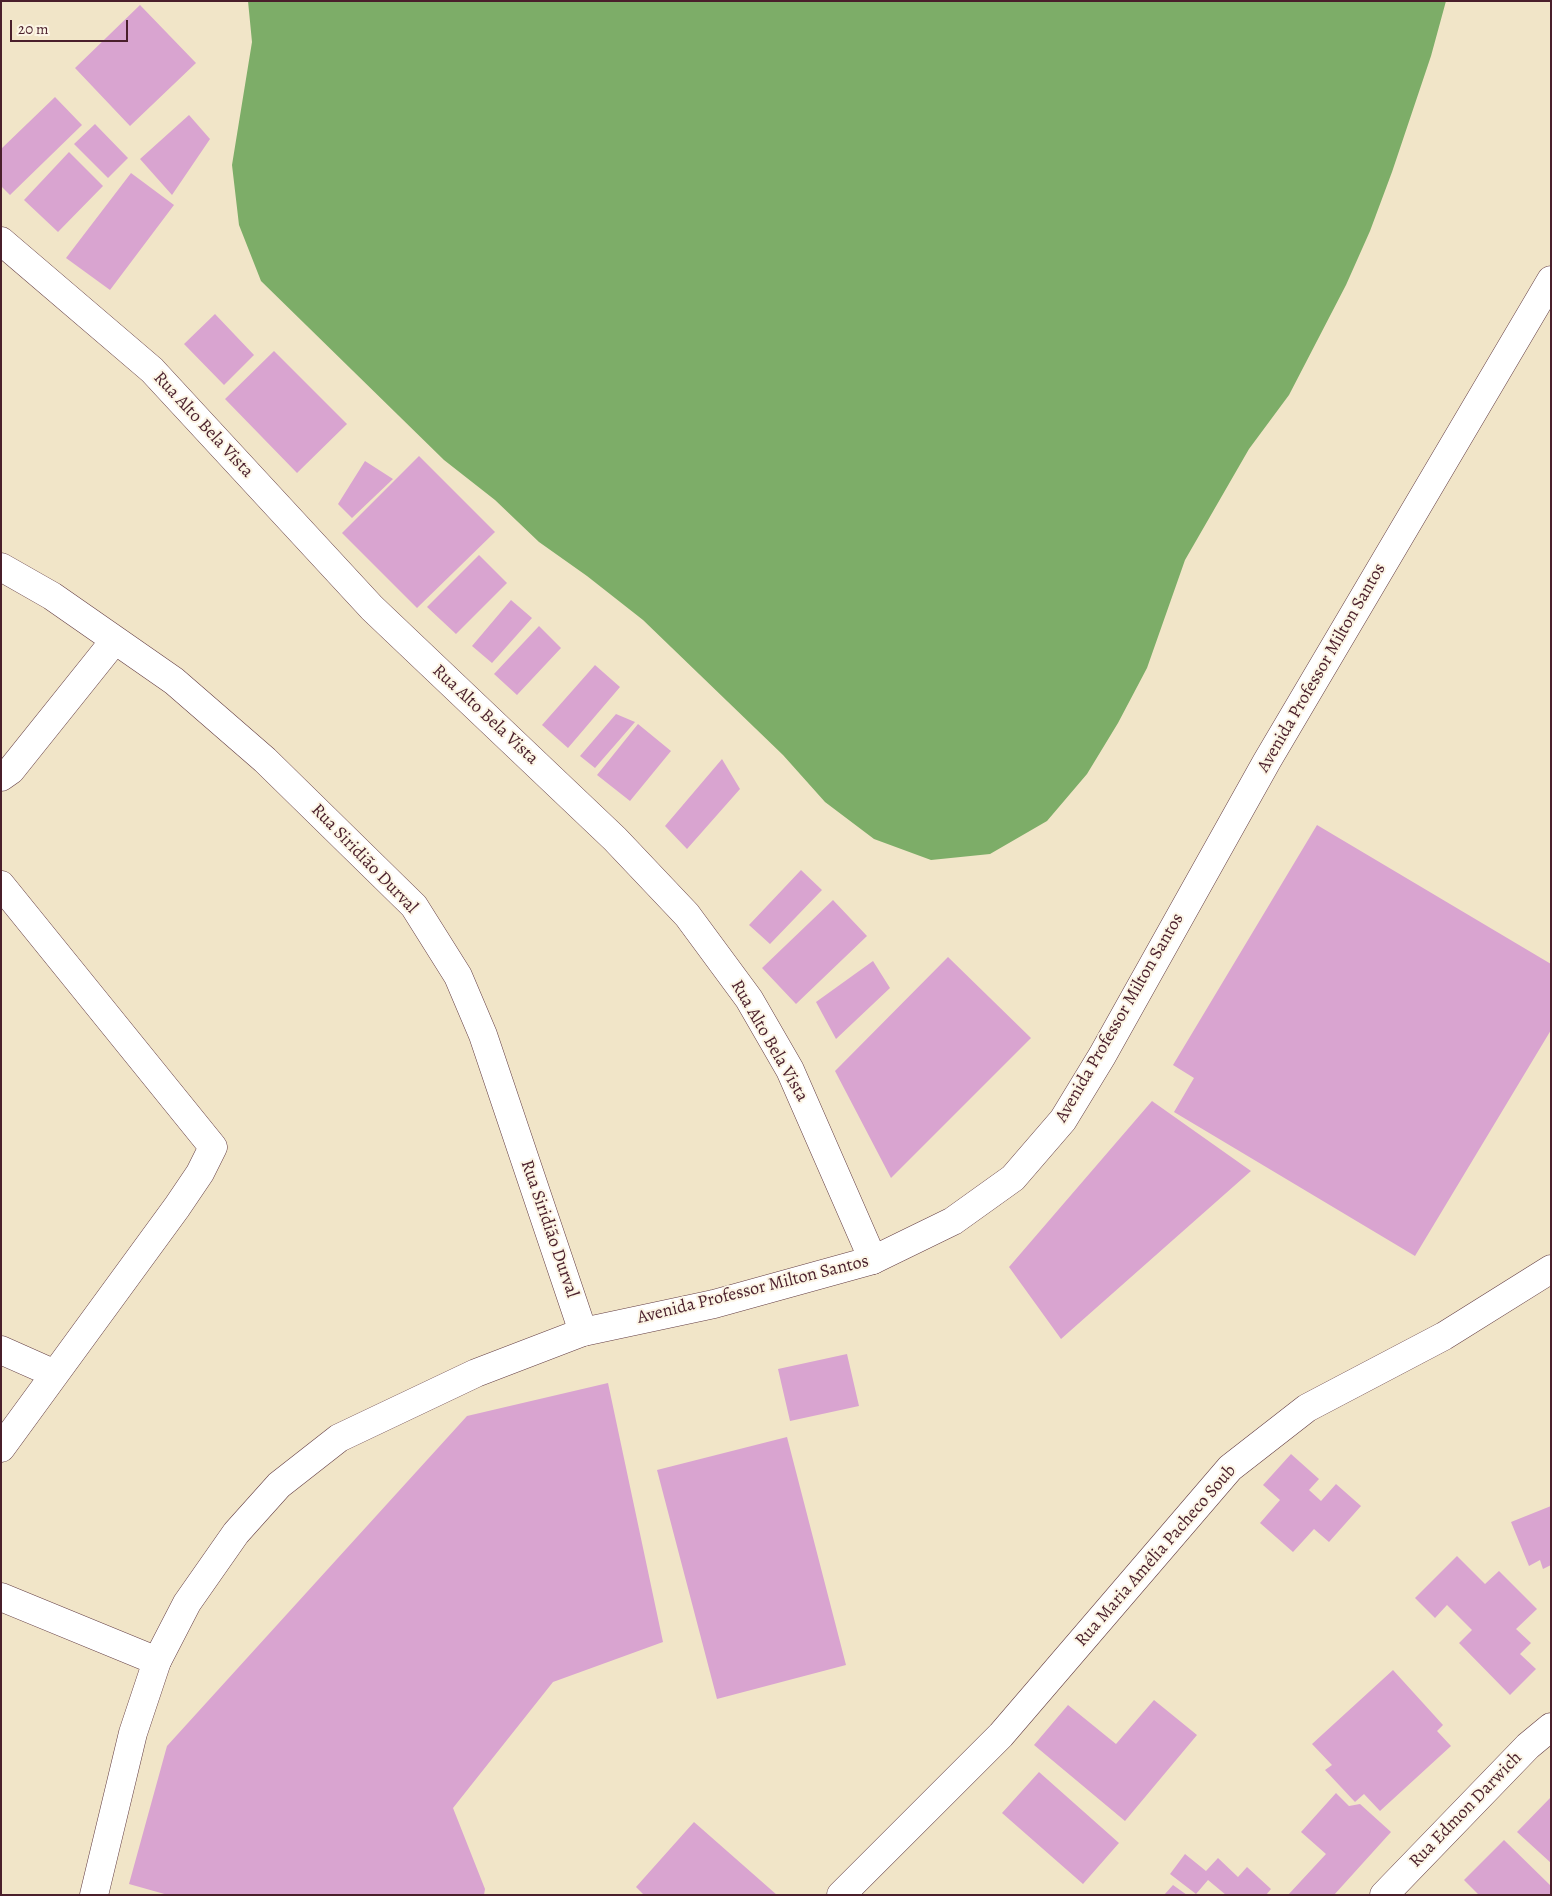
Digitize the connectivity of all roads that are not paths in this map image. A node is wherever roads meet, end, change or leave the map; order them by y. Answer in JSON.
{"nodes":[{"id":1,"x":1,"y":241,"type":"edge"},
{"id":2,"x":1551,"y":280,"type":"edge"},
{"id":3,"x":1,"y":567,"type":"edge"},
{"id":4,"x":115,"y":640,"type":"junction"},
{"id":5,"x":1,"y":777,"type":"edge"},
{"id":6,"x":1,"y":885,"type":"edge"},
{"id":7,"x":873,"y":1260,"type":"junction"},
{"id":8,"x":1551,"y":1269,"type":"edge"},
{"id":9,"x":583,"y":1332,"type":"junction"},
{"id":10,"x":1,"y":1350,"type":"edge"},
{"id":11,"x":55,"y":1374,"type":"junction"},
{"id":12,"x":1,"y":1448,"type":"edge"},
{"id":13,"x":1,"y":1597,"type":"edge"},
{"id":14,"x":157,"y":1661,"type":"junction"},
{"id":15,"x":1551,"y":1727,"type":"edge"},
{"id":16,"x":94,"y":1895,"type":"edge"},
{"id":17,"x":842,"y":1895,"type":"edge"},
{"id":18,"x":1384,"y":1895,"type":"edge"}],
"edges":[{"from":1,"to":7,"type":"street","name":"Rua Alto Bela Vista"},
{"from":2,"to":7,"type":"street","name":"Avenida Professor Milton Santos"},
{"from":3,"to":4,"type":"street","name":"Rua Siridião Durval"},
{"from":4,"to":5,"type":"street"},
{"from":4,"to":9,"type":"street","name":"Rua Siridião Durval"},
{"from":6,"to":11,"type":"street"},
{"from":7,"to":9,"type":"street","name":"Avenida Professor Milton Santos"},
{"from":8,"to":17,"type":"street","name":"Rua Maria Amélia Pacheco Soub"},
{"from":9,"to":14,"type":"street","name":"Avenida Professor Milton Santos"},
{"from":10,"to":11,"type":"street"},
{"from":11,"to":12,"type":"street"},
{"from":13,"to":14,"type":"street"},
{"from":14,"to":16,"type":"street","name":"Avenida Professor Milton Santos"},
{"from":15,"to":18,"type":"street","name":"Rua Edmon Darwich"}]}
